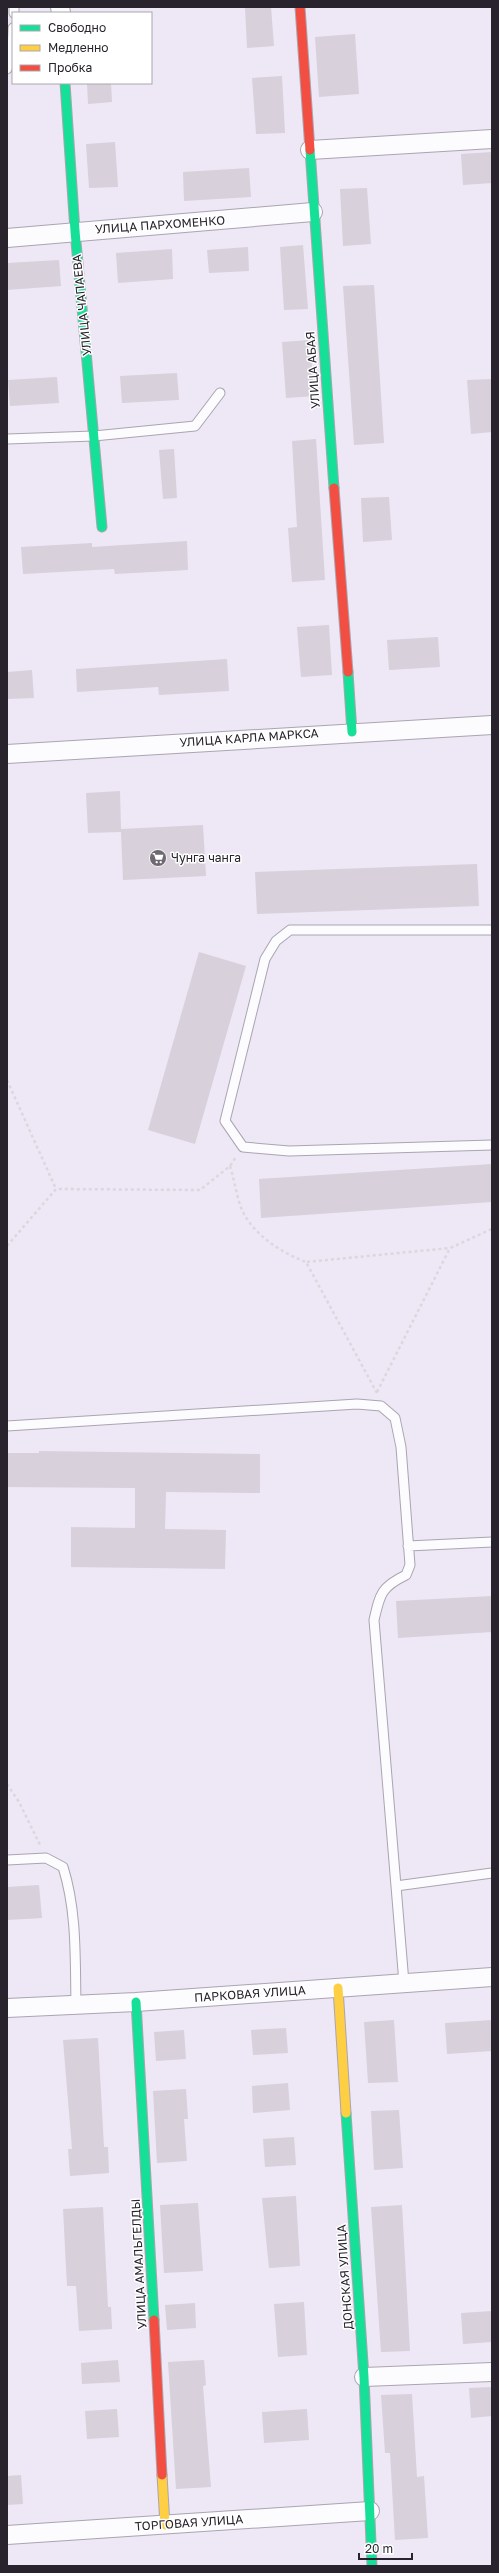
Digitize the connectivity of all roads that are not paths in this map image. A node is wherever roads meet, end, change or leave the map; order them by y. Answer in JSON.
{"nodes":[{"id":1,"x":300,"y":7,"type":"edge"},
{"id":2,"x":12,"y":53,"type":"edge"},
{"id":3,"x":7,"y":69,"type":"edge"},
{"id":4,"x":65,"y":84,"type":"edge"},
{"id":5,"x":492,"y":139,"type":"edge"},
{"id":6,"x":310,"y":150,"type":"junction"},
{"id":7,"x":313,"y":212,"type":"junction"},
{"id":8,"x":75,"y":231,"type":"junction"},
{"id":9,"x":7,"y":238,"type":"edge"},
{"id":10,"x":220,"y":393,"type":"dead end"},
{"id":11,"x":94,"y":436,"type":"junction"},
{"id":12,"x":7,"y":439,"type":"edge"},
{"id":13,"x":102,"y":527,"type":"dead end"},
{"id":14,"x":492,"y":725,"type":"edge"},
{"id":15,"x":352,"y":732,"type":"junction"},
{"id":16,"x":7,"y":754,"type":"edge"},
{"id":17,"x":492,"y":930,"type":"edge"},
{"id":18,"x":492,"y":1145,"type":"edge"},
{"id":19,"x":7,"y":1426,"type":"edge"},
{"id":20,"x":492,"y":1542,"type":"edge"},
{"id":21,"x":408,"y":1546,"type":"junction"},
{"id":22,"x":7,"y":1860,"type":"edge"},
{"id":23,"x":492,"y":1873,"type":"edge"},
{"id":24,"x":396,"y":1886,"type":"junction"},
{"id":25,"x":492,"y":1977,"type":"edge"},
{"id":26,"x":404,"y":1983,"type":"junction"},
{"id":27,"x":338,"y":1988,"type":"junction"},
{"id":28,"x":136,"y":2002,"type":"junction"},
{"id":29,"x":76,"y":2004,"type":"junction"},
{"id":30,"x":7,"y":2008,"type":"edge"},
{"id":31,"x":492,"y":2372,"type":"edge"},
{"id":32,"x":364,"y":2377,"type":"junction"},
{"id":33,"x":370,"y":2511,"type":"junction"},
{"id":34,"x":165,"y":2525,"type":"junction"},
{"id":35,"x":7,"y":2535,"type":"edge"},
{"id":36,"x":372,"y":2566,"type":"edge"}],
"edges":[{"from":1,"to":6,"type":"street","name":"УЛИЦА АБАЯ"},
{"from":2,"to":3,"type":"lane"},
{"from":4,"to":8,"type":"street","name":"УЛИЦА ЧАПАЕВА"},
{"from":5,"to":6,"type":"street"},
{"from":6,"to":7,"type":"street","name":"УЛИЦА АБАЯ"},
{"from":7,"to":8,"type":"street","name":"УЛИЦА ПАРХОМЕНКО"},
{"from":7,"to":15,"type":"street","name":"УЛИЦА АБАЯ"},
{"from":8,"to":9,"type":"street","name":"УЛИЦА ПАРХОМЕНКО"},
{"from":8,"to":11,"type":"street","name":"УЛИЦА ЧАПАЕВА"},
{"from":10,"to":11,"type":"lane"},
{"from":11,"to":12,"type":"lane"},
{"from":11,"to":13,"type":"street","name":"УЛИЦА ЧАПАЕВА"},
{"from":14,"to":15,"type":"street","name":"УЛИЦА КАРЛА МАРКСА"},
{"from":15,"to":16,"type":"street","name":"УЛИЦА КАРЛА МАРКСА"},
{"from":17,"to":18,"type":"lane"},
{"from":19,"to":21,"type":"lane"},
{"from":20,"to":21,"type":"lane"},
{"from":21,"to":24,"type":"lane"},
{"from":22,"to":29,"type":"lane"},
{"from":23,"to":24,"type":"lane"},
{"from":24,"to":26,"type":"lane"},
{"from":25,"to":26,"type":"street","name":"ПАРКОВАЯ УЛИЦА"},
{"from":26,"to":27,"type":"street","name":"ПАРКОВАЯ УЛИЦА"},
{"from":27,"to":28,"type":"street","name":"ПАРКОВАЯ УЛИЦА"},
{"from":27,"to":32,"type":"street","name":"ДОНСКАЯ УЛИЦА"},
{"from":28,"to":29,"type":"street","name":"ПАРКОВАЯ УЛИЦА"},
{"from":28,"to":34,"type":"street","name":"УЛИЦА АМАЛЬГЕЛДЫ"},
{"from":29,"to":30,"type":"street","name":"ПАРКОВАЯ УЛИЦА"},
{"from":31,"to":32,"type":"street"},
{"from":32,"to":33,"type":"street","name":"ДОНСКАЯ УЛИЦА"},
{"from":33,"to":34,"type":"street","name":"ТОРГОВАЯ УЛИЦА"},
{"from":33,"to":36,"type":"street","name":"ДОНСКАЯ УЛИЦА"},
{"from":34,"to":35,"type":"street","name":"ТОРГОВАЯ УЛИЦА"}]}
